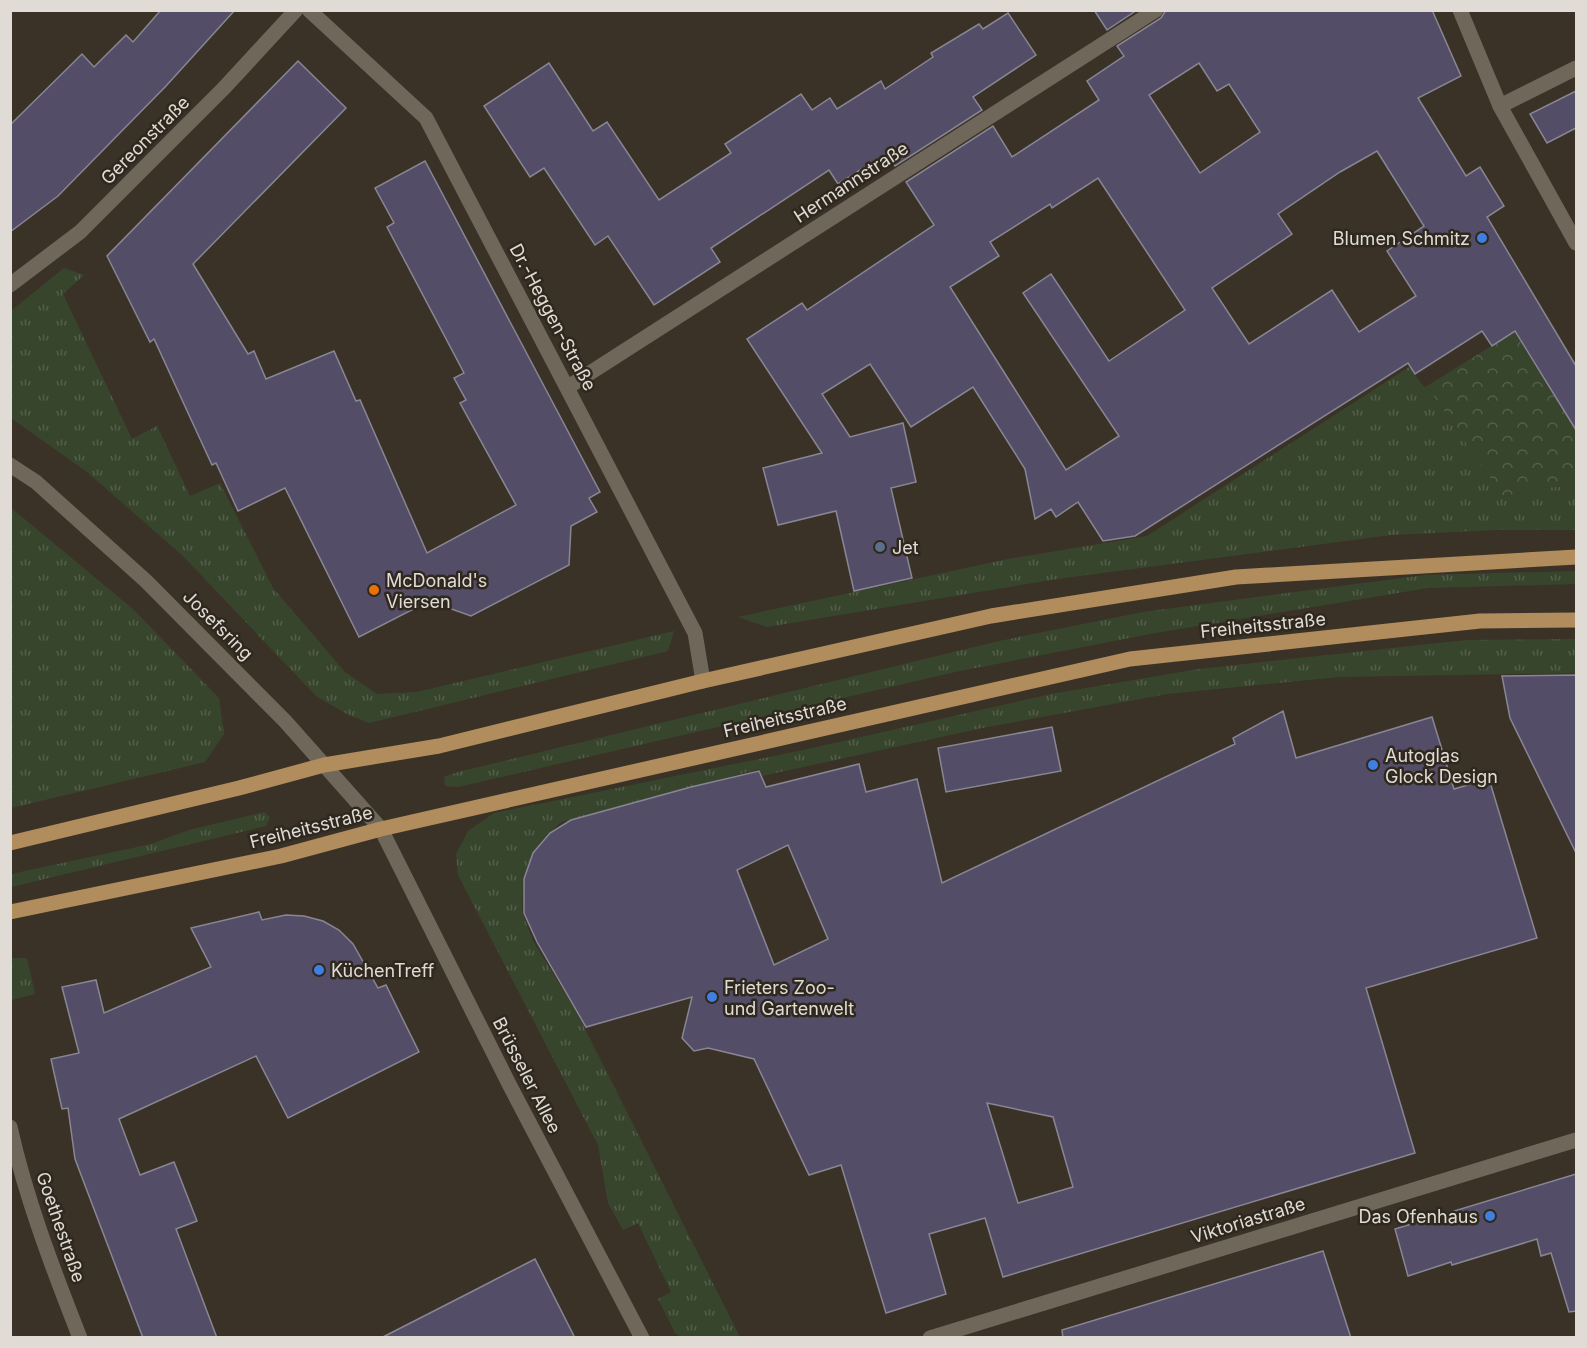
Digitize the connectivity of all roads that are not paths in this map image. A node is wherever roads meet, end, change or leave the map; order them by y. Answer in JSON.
{"nodes":[{"id":1,"x":296,"y":10,"type":"edge"},
{"id":2,"x":309,"y":10,"type":"edge"},
{"id":3,"x":1156,"y":10,"type":"edge"},
{"id":4,"x":1460,"y":10,"type":"edge"},
{"id":5,"x":1576,"y":68,"type":"edge"},
{"id":6,"x":1500,"y":106,"type":"junction"},
{"id":7,"x":1576,"y":243,"type":"edge"},
{"id":8,"x":10,"y":285,"type":"edge"},
{"id":9,"x":568,"y":387,"type":"junction"},
{"id":10,"x":10,"y":465,"type":"edge"},
{"id":11,"x":1576,"y":557,"type":"edge"},
{"id":12,"x":1576,"y":620,"type":"edge"},
{"id":13,"x":703,"y":681,"type":"junction"},
{"id":14,"x":324,"y":765,"type":"junction"},
{"id":15,"x":381,"y":829,"type":"junction"},
{"id":16,"x":10,"y":843,"type":"edge"},
{"id":17,"x":10,"y":912,"type":"edge"},
{"id":18,"x":10,"y":1126,"type":"edge"},
{"id":19,"x":1576,"y":1140,"type":"edge"},
{"id":20,"x":80,"y":1338,"type":"edge"},
{"id":21,"x":642,"y":1338,"type":"edge"},
{"id":22,"x":930,"y":1338,"type":"edge"}],
"edges":[{"from":1,"to":8,"type":"street","name":"Gereonstraße"},
{"from":2,"to":9,"type":"street","name":"Dr.-Heggen-Straße"},
{"from":3,"to":9,"type":"street","name":"Hermannstraße"},
{"from":4,"to":6,"type":"street"},
{"from":5,"to":6,"type":"street"},
{"from":6,"to":7,"type":"street"},
{"from":9,"to":13,"type":"street","name":"Dr.-Heggen-Straße"},
{"from":10,"to":14,"type":"street","name":"Josefsring"},
{"from":11,"to":13,"type":"main road"},
{"from":12,"to":15,"type":"main road","name":"Freiheitsstraße"},
{"from":13,"to":14,"type":"main road"},
{"from":14,"to":15,"type":"street","name":"Josefsring"},
{"from":14,"to":16,"type":"main road"},
{"from":15,"to":17,"type":"main road","name":"Freiheitsstraße"},
{"from":15,"to":21,"type":"street","name":"Brüsseler Allee"},
{"from":18,"to":20,"type":"street","name":"Goethestraße"},
{"from":19,"to":22,"type":"street","name":"Viktoriastraße"}]}
